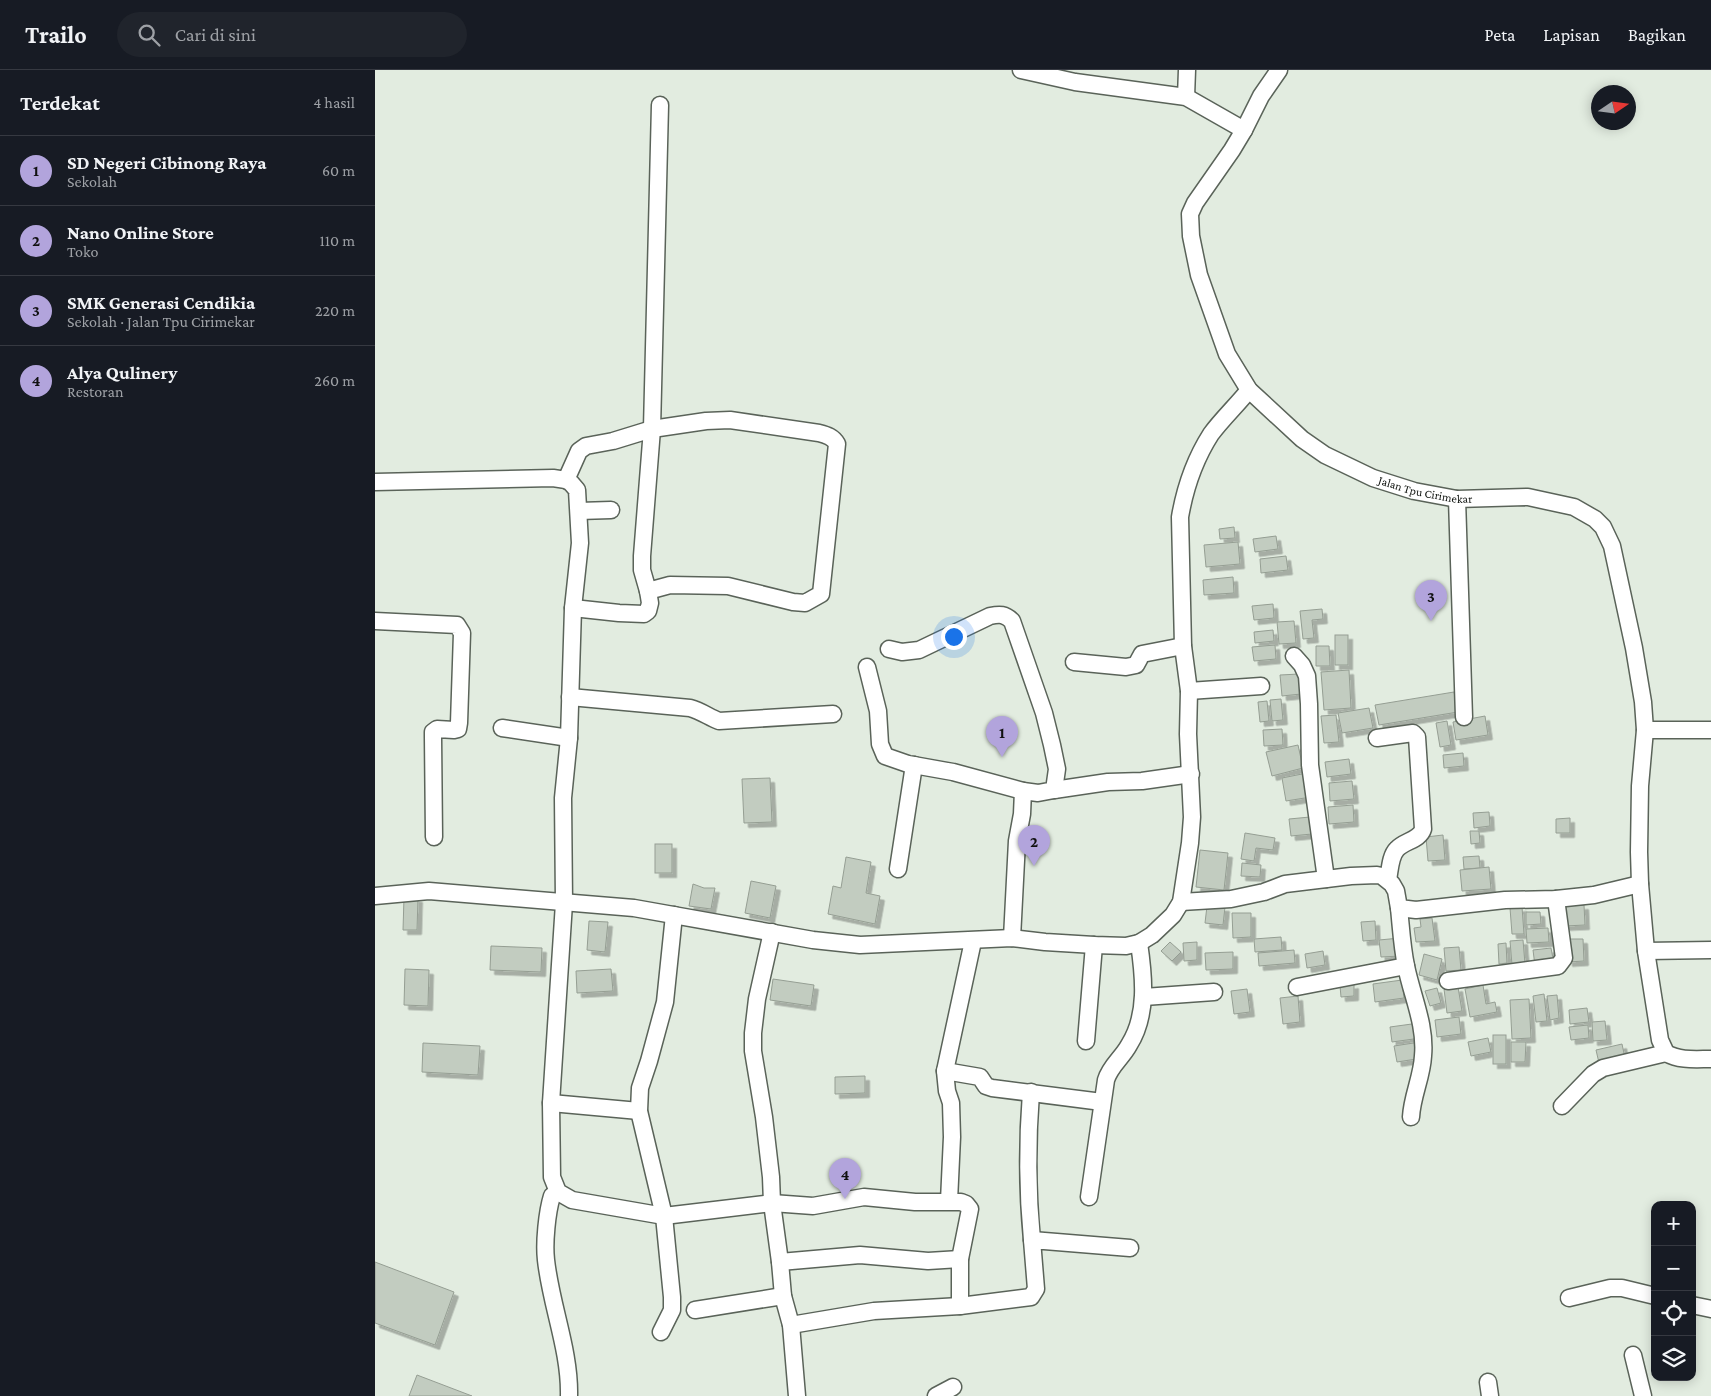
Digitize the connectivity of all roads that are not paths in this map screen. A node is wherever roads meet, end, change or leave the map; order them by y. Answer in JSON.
{"nodes":[{"id":1,"x":1021,"y":70,"type":"edge"},
{"id":2,"x":1187,"y":70,"type":"edge"},
{"id":3,"x":1279,"y":70,"type":"edge"},
{"id":4,"x":1186,"y":97,"type":"junction"},
{"id":5,"x":660,"y":106,"type":"dead end"},
{"id":6,"x":1244,"y":130,"type":"junction"},
{"id":7,"x":1249,"y":390,"type":"junction"},
{"id":8,"x":652,"y":429,"type":"junction"},
{"id":9,"x":566,"y":480,"type":"junction"},
{"id":10,"x":375,"y":482,"type":"edge"},
{"id":11,"x":1457,"y":499,"type":"junction"},
{"id":12,"x":611,"y":510,"type":"dead end"},
{"id":13,"x":579,"y":511,"type":"junction"},
{"id":14,"x":648,"y":591,"type":"junction"},
{"id":15,"x":573,"y":608,"type":"junction"},
{"id":16,"x":375,"y":621,"type":"edge"},
{"id":17,"x":1183,"y":646,"type":"junction"},
{"id":18,"x":889,"y":649,"type":"dead end"},
{"id":19,"x":1294,"y":656,"type":"dead end"},
{"id":20,"x":1074,"y":662,"type":"dead end"},
{"id":21,"x":867,"y":667,"type":"dead end"},
{"id":22,"x":1261,"y":686,"type":"dead end"},
{"id":23,"x":1189,"y":691,"type":"junction"},
{"id":24,"x":570,"y":697,"type":"junction"},
{"id":25,"x":833,"y":714,"type":"dead end"},
{"id":26,"x":1463,"y":717,"type":"dead end"},
{"id":27,"x":502,"y":728,"type":"dead end"},
{"id":28,"x":1645,"y":730,"type":"junction"},
{"id":29,"x":1711,"y":730,"type":"edge"},
{"id":30,"x":569,"y":738,"type":"junction"},
{"id":31,"x":1377,"y":738,"type":"dead end"},
{"id":32,"x":914,"y":765,"type":"junction"},
{"id":33,"x":1191,"y":774,"type":"junction"},
{"id":34,"x":1054,"y":790,"type":"junction"},
{"id":35,"x":1023,"y":791,"type":"junction"},
{"id":36,"x":434,"y":837,"type":"dead end"},
{"id":37,"x":898,"y":869,"type":"dead end"},
{"id":38,"x":1326,"y":879,"type":"junction"},
{"id":39,"x":1388,"y":880,"type":"junction"},
{"id":40,"x":1640,"y":884,"type":"junction"},
{"id":41,"x":375,"y":896,"type":"edge"},
{"id":42,"x":1556,"y":899,"type":"junction"},
{"id":43,"x":1181,"y":902,"type":"junction"},
{"id":44,"x":564,"y":903,"type":"junction"},
{"id":45,"x":1399,"y":908,"type":"junction"},
{"id":46,"x":674,"y":915,"type":"junction"},
{"id":47,"x":772,"y":932,"type":"junction"},
{"id":48,"x":1012,"y":938,"type":"junction"},
{"id":49,"x":973,"y":941,"type":"junction"},
{"id":50,"x":1139,"y":943,"type":"junction"},
{"id":51,"x":1094,"y":945,"type":"junction"},
{"id":52,"x":1711,"y":950,"type":"edge"},
{"id":53,"x":1646,"y":951,"type":"junction"},
{"id":54,"x":1406,"y":966,"type":"junction"},
{"id":55,"x":1448,"y":981,"type":"dead end"},
{"id":56,"x":1297,"y":987,"type":"dead end"},
{"id":57,"x":1214,"y":992,"type":"dead end"},
{"id":58,"x":1144,"y":997,"type":"junction"},
{"id":59,"x":1086,"y":1041,"type":"dead end"},
{"id":60,"x":1666,"y":1053,"type":"junction"},
{"id":61,"x":1711,"y":1059,"type":"edge"},
{"id":62,"x":945,"y":1071,"type":"junction"},
{"id":63,"x":1031,"y":1092,"type":"junction"},
{"id":64,"x":1102,"y":1102,"type":"junction"},
{"id":65,"x":551,"y":1103,"type":"junction"},
{"id":66,"x":1562,"y":1106,"type":"dead end"},
{"id":67,"x":639,"y":1111,"type":"junction"},
{"id":68,"x":1411,"y":1117,"type":"dead end"},
{"id":69,"x":558,"y":1192,"type":"junction"},
{"id":70,"x":1089,"y":1197,"type":"dead end"},
{"id":71,"x":949,"y":1201,"type":"junction"},
{"id":72,"x":772,"y":1203,"type":"junction"},
{"id":73,"x":664,"y":1216,"type":"junction"},
{"id":74,"x":1032,"y":1240,"type":"junction"},
{"id":75,"x":1130,"y":1248,"type":"dead end"},
{"id":76,"x":960,"y":1259,"type":"junction"},
{"id":77,"x":781,"y":1262,"type":"junction"},
{"id":78,"x":1651,"y":1295,"type":"edge"},
{"id":79,"x":783,"y":1296,"type":"junction"},
{"id":80,"x":1569,"y":1298,"type":"dead end"},
{"id":81,"x":960,"y":1306,"type":"junction"},
{"id":82,"x":1696,"y":1306,"type":"edge"},
{"id":83,"x":1711,"y":1309,"type":"edge"},
{"id":84,"x":695,"y":1310,"type":"dead end"},
{"id":85,"x":791,"y":1325,"type":"junction"},
{"id":86,"x":661,"y":1332,"type":"dead end"},
{"id":87,"x":1633,"y":1354,"type":"dead end"},
{"id":88,"x":953,"y":1387,"type":"dead end"},
{"id":89,"x":569,"y":1396,"type":"edge"},
{"id":90,"x":797,"y":1396,"type":"edge"},
{"id":91,"x":936,"y":1396,"type":"edge"},
{"id":92,"x":1643,"y":1396,"type":"edge"}],
"edges":[{"from":1,"to":4,"type":"street"},
{"from":2,"to":4,"type":"street"},
{"from":3,"to":6,"type":"street"},
{"from":4,"to":6,"type":"street"},
{"from":5,"to":8,"type":"street"},
{"from":6,"to":7,"type":"street","name":"Jalan Tpu Cirimekar"},
{"from":7,"to":11,"type":"street","name":"Jalan Tpu Cirimekar"},
{"from":7,"to":17,"type":"street"},
{"from":8,"to":9,"type":"street"},
{"from":8,"to":14,"type":"street"},
{"from":8,"to":14,"type":"street"},
{"from":9,"to":10,"type":"street"},
{"from":9,"to":13,"type":"street"},
{"from":11,"to":26,"type":"street"},
{"from":11,"to":28,"type":"street","name":"Jalan Tpu Cirimekar"},
{"from":12,"to":13,"type":"street"},
{"from":13,"to":15,"type":"street"},
{"from":14,"to":15,"type":"street"},
{"from":15,"to":24,"type":"street"},
{"from":16,"to":36,"type":"street"},
{"from":17,"to":20,"type":"street"},
{"from":17,"to":23,"type":"street"},
{"from":18,"to":34,"type":"street"},
{"from":19,"to":38,"type":"street"},
{"from":21,"to":32,"type":"street"},
{"from":22,"to":23,"type":"street"},
{"from":23,"to":33,"type":"street"},
{"from":24,"to":25,"type":"street"},
{"from":24,"to":30,"type":"street"},
{"from":27,"to":30,"type":"street"},
{"from":28,"to":29,"type":"street"},
{"from":28,"to":40,"type":"street","name":"Jalan Tpu Cirimekar"},
{"from":30,"to":44,"type":"street"},
{"from":31,"to":39,"type":"street"},
{"from":32,"to":35,"type":"street"},
{"from":32,"to":37,"type":"street"},
{"from":33,"to":34,"type":"street"},
{"from":33,"to":43,"type":"street"},
{"from":34,"to":35,"type":"street"},
{"from":35,"to":48,"type":"street"},
{"from":38,"to":39,"type":"street"},
{"from":38,"to":43,"type":"street"},
{"from":39,"to":45,"type":"street"},
{"from":40,"to":42,"type":"street"},
{"from":40,"to":53,"type":"street","name":"Jalan Tpu Cirimekar"},
{"from":41,"to":44,"type":"street"},
{"from":42,"to":45,"type":"street"},
{"from":42,"to":55,"type":"street"},
{"from":43,"to":50,"type":"street"},
{"from":44,"to":46,"type":"street"},
{"from":44,"to":65,"type":"street"},
{"from":45,"to":54,"type":"street"},
{"from":46,"to":47,"type":"street"},
{"from":46,"to":67,"type":"street"},
{"from":47,"to":49,"type":"street"},
{"from":47,"to":72,"type":"street"},
{"from":48,"to":49,"type":"street"},
{"from":48,"to":51,"type":"street"},
{"from":49,"to":62,"type":"street"},
{"from":50,"to":51,"type":"street"},
{"from":50,"to":58,"type":"street"},
{"from":51,"to":59,"type":"street"},
{"from":52,"to":53,"type":"street"},
{"from":53,"to":60,"type":"street","name":"Jalan Tpu Cirimekar"},
{"from":54,"to":56,"type":"street"},
{"from":54,"to":68,"type":"street"},
{"from":57,"to":58,"type":"street"},
{"from":58,"to":64,"type":"street"},
{"from":60,"to":61,"type":"street"},
{"from":60,"to":66,"type":"street"},
{"from":62,"to":63,"type":"street"},
{"from":62,"to":71,"type":"street"},
{"from":63,"to":64,"type":"street"},
{"from":63,"to":74,"type":"street"},
{"from":64,"to":70,"type":"street"},
{"from":65,"to":67,"type":"street"},
{"from":65,"to":69,"type":"street"},
{"from":67,"to":73,"type":"street"},
{"from":69,"to":73,"type":"street"},
{"from":69,"to":89,"type":"street"},
{"from":71,"to":72,"type":"street"},
{"from":71,"to":76,"type":"street"},
{"from":72,"to":73,"type":"street"},
{"from":72,"to":77,"type":"street"},
{"from":73,"to":86,"type":"street"},
{"from":74,"to":75,"type":"street"},
{"from":74,"to":81,"type":"street"},
{"from":76,"to":77,"type":"street"},
{"from":76,"to":81,"type":"street"},
{"from":77,"to":79,"type":"street"},
{"from":78,"to":80,"type":"street"},
{"from":79,"to":84,"type":"street"},
{"from":79,"to":85,"type":"street"},
{"from":81,"to":85,"type":"street"},
{"from":82,"to":83,"type":"street"},
{"from":85,"to":90,"type":"street"},
{"from":87,"to":92,"type":"street"},
{"from":88,"to":91,"type":"street"}]}
